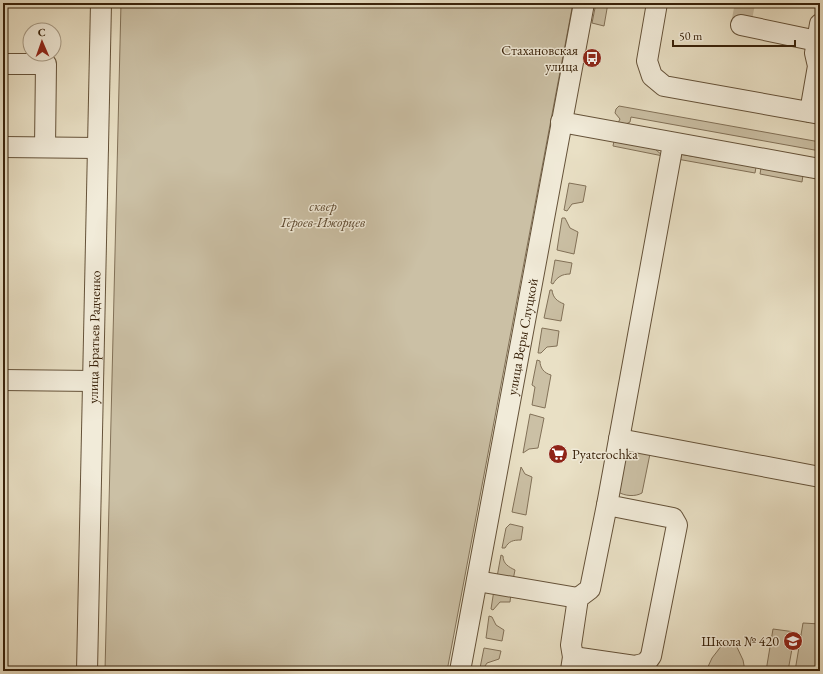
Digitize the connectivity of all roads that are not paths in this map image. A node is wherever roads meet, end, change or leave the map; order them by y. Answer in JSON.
{"nodes":[{"id":1,"x":102,"y":3,"type":"edge"},
{"id":2,"x":584,"y":3,"type":"edge"},
{"id":3,"x":657,"y":3,"type":"edge"},
{"id":4,"x":741,"y":25,"type":"dead end"},
{"id":5,"x":819,"y":32,"type":"edge"},
{"id":6,"x":3,"y":64,"type":"edge"},
{"id":7,"x":815,"y":113,"type":"edge"},
{"id":8,"x":561,"y":122,"type":"junction"},
{"id":9,"x":673,"y":144,"type":"junction"},
{"id":10,"x":3,"y":147,"type":"edge"},
{"id":11,"x":45,"y":147,"type":"junction"},
{"id":12,"x":98,"y":148,"type":"junction"},
{"id":13,"x":820,"y":170,"type":"edge"},
{"id":14,"x":3,"y":380,"type":"edge"},
{"id":15,"x":93,"y":381,"type":"junction"},
{"id":16,"x":619,"y":439,"type":"junction"},
{"id":17,"x":820,"y":477,"type":"edge"},
{"id":18,"x":607,"y":505,"type":"junction"},
{"id":19,"x":477,"y":581,"type":"junction"},
{"id":20,"x":578,"y":598,"type":"junction"},
{"id":21,"x":572,"y":664,"type":"edge"},
{"id":22,"x":87,"y":671,"type":"edge"},
{"id":23,"x":460,"y":671,"type":"edge"}],
"edges":[{"from":1,"to":12,"type":"street","name":"улица Братьев Радченко"},
{"from":2,"to":8,"type":"street","name":"улица Веры Слуцкой"},
{"from":3,"to":7,"type":"street"},
{"from":4,"to":5,"type":"street"},
{"from":5,"to":7,"type":"street"},
{"from":6,"to":11,"type":"street"},
{"from":8,"to":9,"type":"street"},
{"from":8,"to":19,"type":"street","name":"улица Веры Слуцкой"},
{"from":9,"to":13,"type":"street"},
{"from":9,"to":16,"type":"street"},
{"from":10,"to":11,"type":"street"},
{"from":11,"to":12,"type":"street"},
{"from":12,"to":15,"type":"street","name":"улица Братьев Радченко"},
{"from":14,"to":15,"type":"street"},
{"from":15,"to":22,"type":"street","name":"улица Братьев Радченко"},
{"from":16,"to":17,"type":"street"},
{"from":16,"to":18,"type":"street"},
{"from":18,"to":20,"type":"street"},
{"from":18,"to":21,"type":"street"},
{"from":19,"to":20,"type":"street"},
{"from":19,"to":23,"type":"street","name":"улица Веры Слуцкой"},
{"from":20,"to":21,"type":"street"}]}
